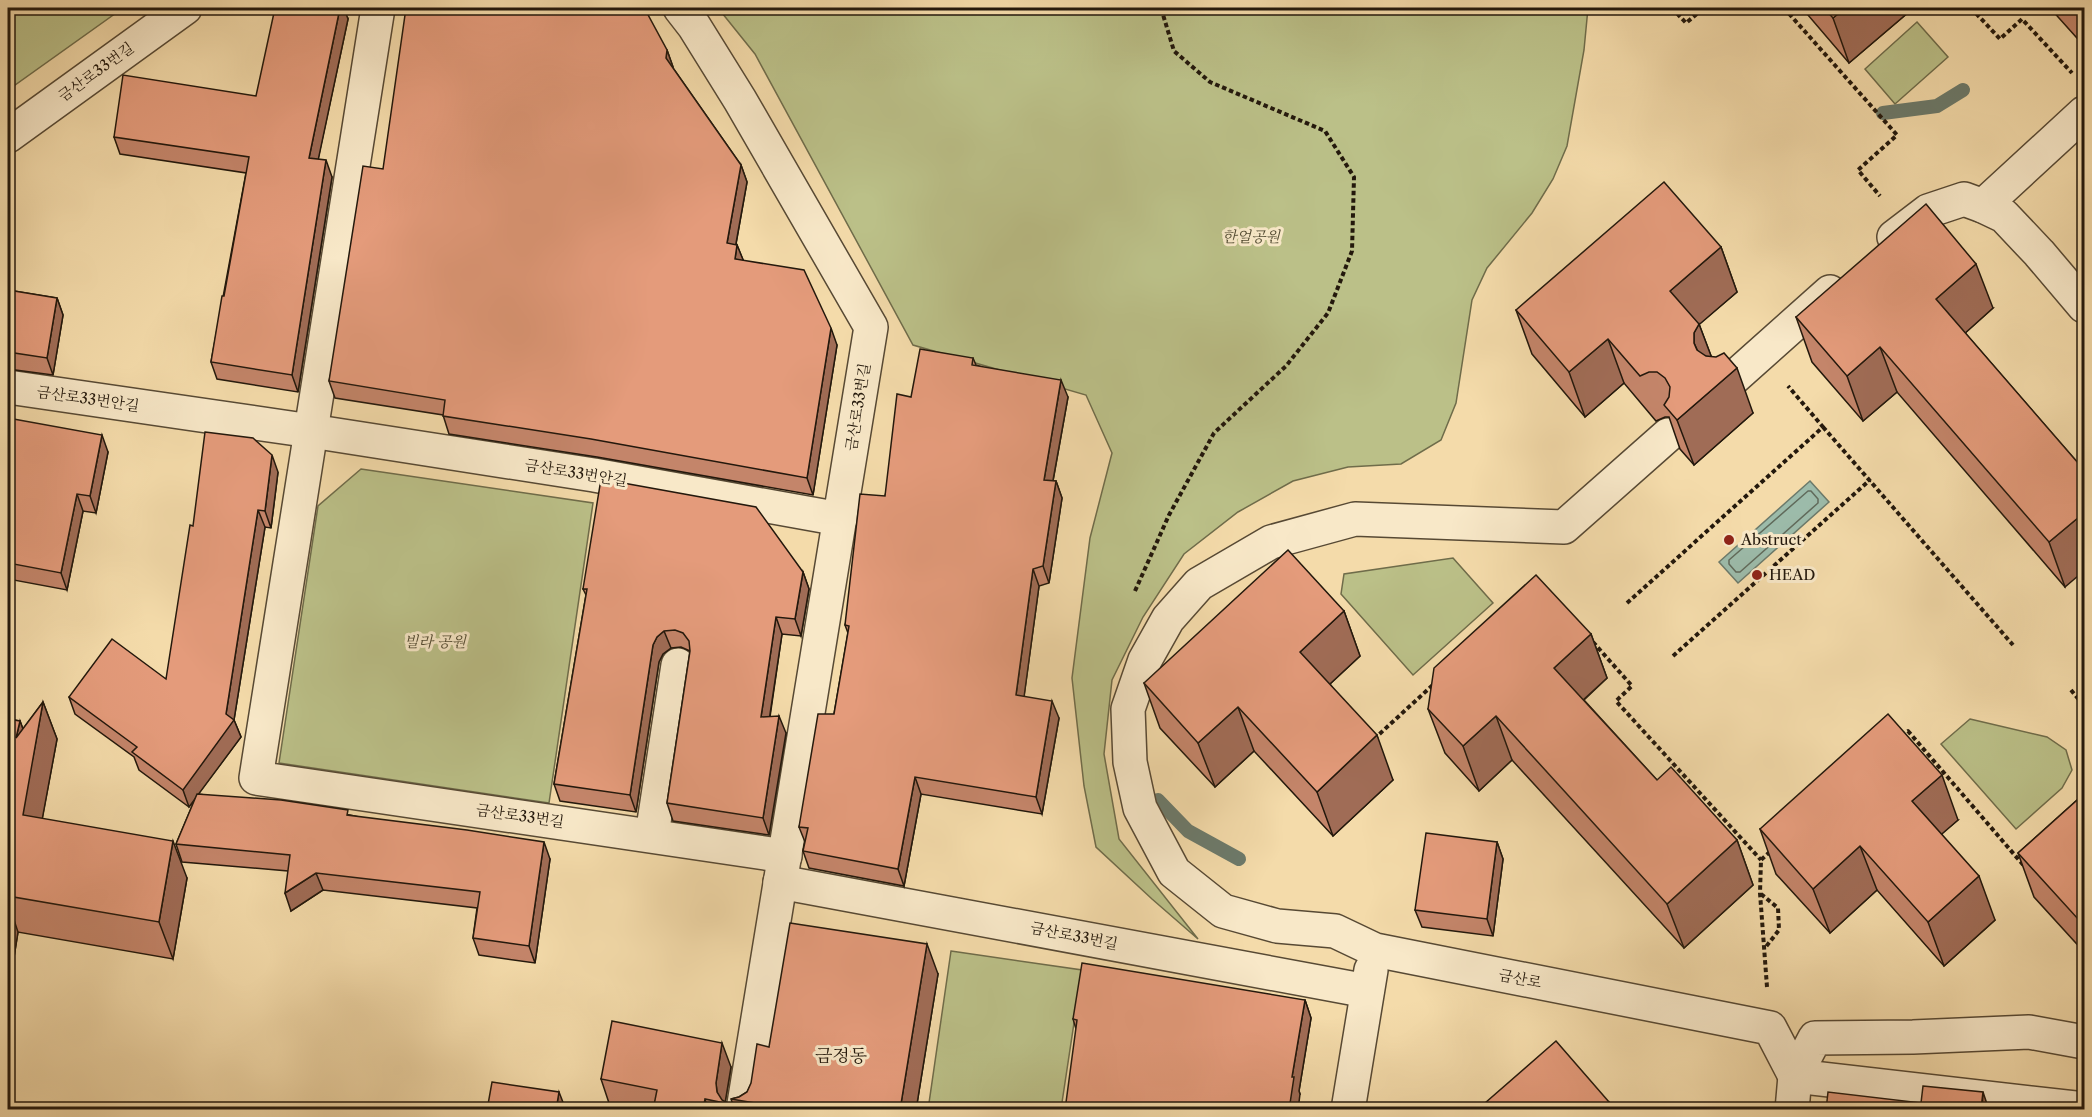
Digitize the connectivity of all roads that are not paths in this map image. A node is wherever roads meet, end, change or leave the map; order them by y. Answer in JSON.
{"nodes":[{"id":1,"x":185,"y":8,"type":"edge"},
{"id":2,"x":378,"y":8,"type":"edge"},
{"id":3,"x":680,"y":8,"type":"edge"},
{"id":4,"x":2085,"y":113,"type":"edge"},
{"id":5,"x":8,"y":136,"type":"edge"},
{"id":6,"x":1983,"y":206,"type":"junction"},
{"id":7,"x":2085,"y":306,"type":"edge"},
{"id":8,"x":1728,"y":383,"type":"edge"},
{"id":9,"x":8,"y":387,"type":"edge"},
{"id":10,"x":311,"y":431,"type":"junction"},
{"id":11,"x":1668,"y":435,"type":"edge"},
{"id":12,"x":840,"y":519,"type":"junction"},
{"id":13,"x":678,"y":665,"type":"dead end"},
{"id":14,"x":652,"y":835,"type":"junction"},
{"id":15,"x":782,"y":869,"type":"junction"},
{"id":16,"x":1375,"y":950,"type":"junction"},
{"id":17,"x":1367,"y":991,"type":"junction"},
{"id":18,"x":2085,"y":1042,"type":"edge"},
{"id":19,"x":1795,"y":1076,"type":"junction"},
{"id":20,"x":2085,"y":1109,"type":"edge"},
{"id":21,"x":743,"y":1110,"type":"edge"},
{"id":22,"x":1348,"y":1110,"type":"edge"},
{"id":23,"x":1792,"y":1110,"type":"edge"}],
"edges":[{"from":1,"to":5,"type":"street","name":"금산로33번길"},
{"from":2,"to":10,"type":"street"},
{"from":3,"to":12,"type":"street","name":"금산로33번길"},
{"from":4,"to":6,"type":"street"},
{"from":6,"to":7,"type":"street"},
{"from":6,"to":8,"type":"street"},
{"from":9,"to":10,"type":"street","name":"금산로33번안길"},
{"from":10,"to":12,"type":"street","name":"금산로33번안길"},
{"from":10,"to":14,"type":"street","name":"금산로33번길"},
{"from":11,"to":16,"type":"street","name":"금산로"},
{"from":12,"to":15,"type":"street","name":"금산로33번길"},
{"from":13,"to":14,"type":"street"},
{"from":14,"to":15,"type":"street","name":"금산로33번길"},
{"from":15,"to":17,"type":"street","name":"금산로33번길"},
{"from":15,"to":21,"type":"street","name":"금산로33번길"},
{"from":16,"to":17,"type":"street"},
{"from":16,"to":19,"type":"street","name":"금산로"},
{"from":17,"to":22,"type":"street"},
{"from":18,"to":19,"type":"street"},
{"from":19,"to":20,"type":"street"},
{"from":19,"to":23,"type":"street"}]}
